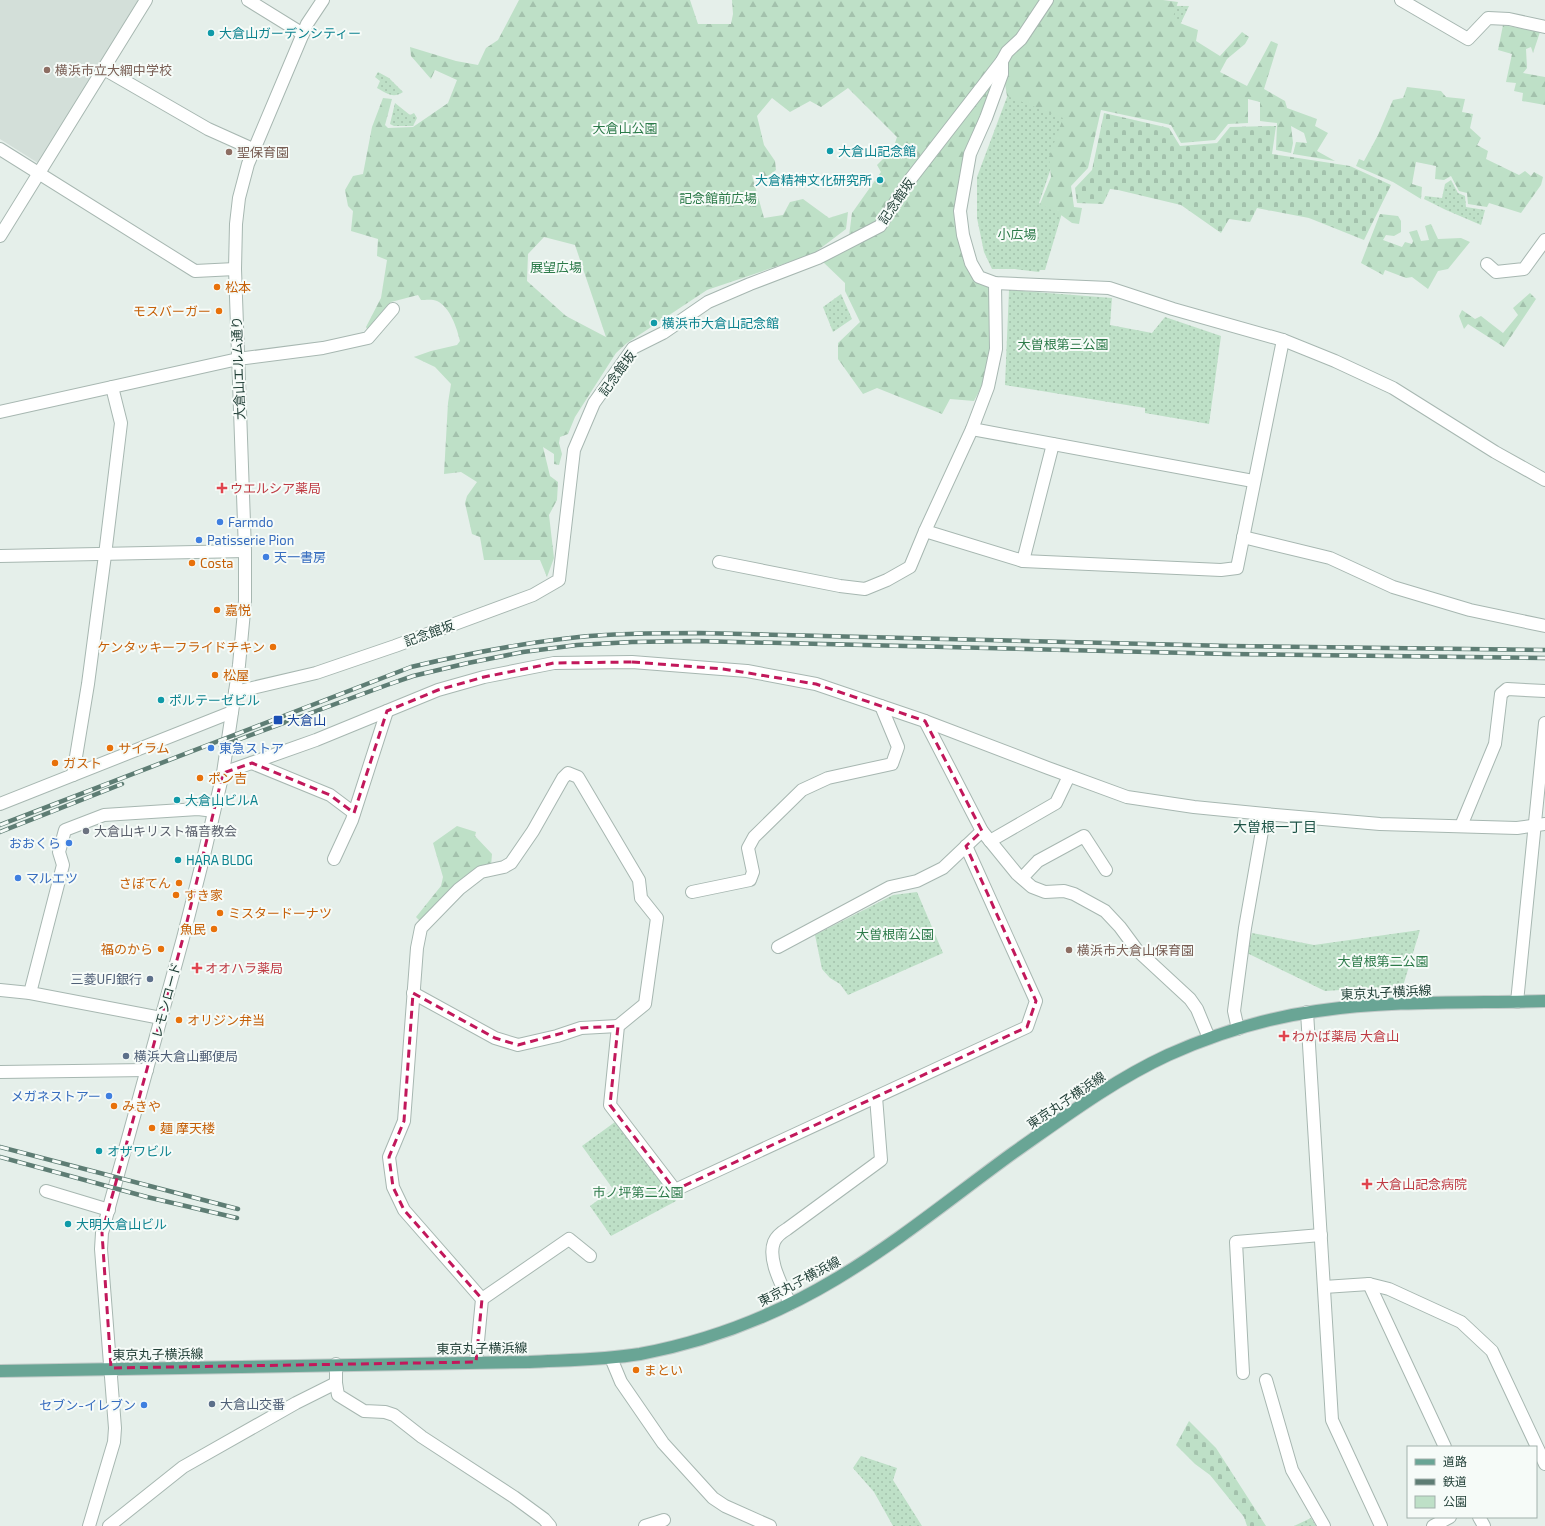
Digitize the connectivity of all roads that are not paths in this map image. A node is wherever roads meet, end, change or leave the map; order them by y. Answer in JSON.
{"nodes":[{"id":1,"x":146,"y":0,"type":"edge"},
{"id":2,"x":248,"y":0,"type":"edge"},
{"id":3,"x":322,"y":0,"type":"edge"},
{"id":4,"x":1047,"y":0,"type":"edge"},
{"id":5,"x":1401,"y":0,"type":"edge"},
{"id":6,"x":1545,"y":27,"type":"edge"},
{"id":7,"x":303,"y":34,"type":"junction"},
{"id":8,"x":1002,"y":61,"type":"junction"},
{"id":9,"x":104,"y":69,"type":"junction"},
{"id":10,"x":0,"y":149,"type":"edge"},
{"id":11,"x":255,"y":150,"type":"junction"},
{"id":12,"x":39,"y":173,"type":"junction"},
{"id":13,"x":0,"y":236,"type":"edge"},
{"id":14,"x":1545,"y":240,"type":"edge"},
{"id":15,"x":1487,"y":264,"type":"dead end"},
{"id":16,"x":235,"y":269,"type":"junction"},
{"id":17,"x":995,"y":283,"type":"junction"},
{"id":18,"x":393,"y":309,"type":"dead end"},
{"id":19,"x":1282,"y":340,"type":"junction"},
{"id":20,"x":238,"y":359,"type":"junction"},
{"id":21,"x":112,"y":387,"type":"junction"},
{"id":22,"x":0,"y":412,"type":"edge"},
{"id":23,"x":972,"y":429,"type":"junction"},
{"id":24,"x":1053,"y":444,"type":"junction"},
{"id":25,"x":1545,"y":480,"type":"edge"},
{"id":26,"x":1253,"y":481,"type":"junction"},
{"id":27,"x":925,"y":531,"type":"junction"},
{"id":28,"x":1243,"y":537,"type":"junction"},
{"id":29,"x":245,"y":551,"type":"junction"},
{"id":30,"x":105,"y":554,"type":"junction"},
{"id":31,"x":0,"y":556,"type":"edge"},
{"id":32,"x":1023,"y":561,"type":"junction"},
{"id":33,"x":719,"y":562,"type":"dead end"},
{"id":34,"x":1545,"y":626,"type":"edge"},
{"id":35,"x":1545,"y":691,"type":"edge"},
{"id":36,"x":235,"y":692,"type":"junction"},
{"id":37,"x":881,"y":706,"type":"junction"},
{"id":38,"x":387,"y":711,"type":"junction"},
{"id":39,"x":232,"y":712,"type":"junction"},
{"id":40,"x":925,"y":721,"type":"junction"},
{"id":41,"x":1545,"y":723,"type":"edge"},
{"id":42,"x":252,"y":763,"type":"junction"},
{"id":43,"x":222,"y":774,"type":"junction"},
{"id":44,"x":73,"y":775,"type":"junction"},
{"id":45,"x":1069,"y":776,"type":"junction"},
{"id":46,"x":0,"y":804,"type":"edge"},
{"id":47,"x":214,"y":811,"type":"junction"},
{"id":48,"x":354,"y":813,"type":"junction"},
{"id":49,"x":1265,"y":814,"type":"junction"},
{"id":50,"x":1540,"y":825,"type":"edge"},
{"id":51,"x":1460,"y":826,"type":"junction"},
{"id":52,"x":982,"y":831,"type":"junction"},
{"id":53,"x":990,"y":841,"type":"junction"},
{"id":54,"x":966,"y":846,"type":"junction"},
{"id":55,"x":334,"y":859,"type":"dead end"},
{"id":56,"x":1106,"y":870,"type":"dead end"},
{"id":57,"x":1022,"y":878,"type":"junction"},
{"id":58,"x":692,"y":892,"type":"dead end"},
{"id":59,"x":778,"y":947,"type":"dead end"},
{"id":60,"x":0,"y":990,"type":"edge"},
{"id":61,"x":30,"y":993,"type":"junction"},
{"id":62,"x":413,"y":993,"type":"junction"},
{"id":63,"x":1518,"y":1002,"type":"junction"},
{"id":64,"x":1545,"y":1002,"type":"edge"},
{"id":65,"x":1307,"y":1012,"type":"junction"},
{"id":66,"x":161,"y":1018,"type":"junction"},
{"id":67,"x":618,"y":1026,"type":"junction"},
{"id":68,"x":1238,"y":1029,"type":"junction"},
{"id":69,"x":1209,"y":1038,"type":"junction"},
{"id":70,"x":147,"y":1070,"type":"junction"},
{"id":71,"x":0,"y":1072,"type":"edge"},
{"id":72,"x":876,"y":1097,"type":"junction"},
{"id":73,"x":46,"y":1191,"type":"dead end"},
{"id":74,"x":108,"y":1210,"type":"junction"},
{"id":75,"x":1321,"y":1235,"type":"junction"},
{"id":76,"x":590,"y":1256,"type":"dead end"},
{"id":77,"x":1369,"y":1284,"type":"junction"},
{"id":78,"x":1324,"y":1287,"type":"junction"},
{"id":79,"x":482,"y":1298,"type":"junction"},
{"id":80,"x":790,"y":1304,"type":"junction"},
{"id":81,"x":611,"y":1358,"type":"junction"},
{"id":82,"x":476,"y":1362,"type":"junction"},
{"id":83,"x":336,"y":1364,"type":"junction"},
{"id":84,"x":111,"y":1368,"type":"junction"},
{"id":85,"x":0,"y":1371,"type":"edge"},
{"id":86,"x":1243,"y":1373,"type":"dead end"},
{"id":87,"x":1266,"y":1380,"type":"dead end"},
{"id":88,"x":336,"y":1383,"type":"junction"},
{"id":89,"x":1445,"y":1446,"type":"edge"},
{"id":90,"x":1536,"y":1446,"type":"edge"},
{"id":91,"x":1537,"y":1448,"type":"edge"},
{"id":92,"x":1545,"y":1465,"type":"edge"},
{"id":93,"x":1448,"y":1518,"type":"edge"},
{"id":94,"x":664,"y":1520,"type":"dead end"},
{"id":95,"x":89,"y":1526,"type":"edge"},
{"id":96,"x":109,"y":1526,"type":"edge"},
{"id":97,"x":550,"y":1526,"type":"edge"},
{"id":98,"x":645,"y":1526,"type":"edge"},
{"id":99,"x":770,"y":1526,"type":"edge"},
{"id":100,"x":1324,"y":1526,"type":"edge"},
{"id":101,"x":1381,"y":1526,"type":"edge"},
{"id":102,"x":1433,"y":1526,"type":"edge"}],
"edges":[{"from":1,"to":9,"type":"street"},
{"from":2,"to":7,"type":"street"},
{"from":3,"to":7,"type":"street","name":"大倉山エルム通り"},
{"from":4,"to":8,"type":"street","name":"記念館坂"},
{"from":5,"to":6,"type":"street"},
{"from":7,"to":11,"type":"street","name":"大倉山エルム通り"},
{"from":8,"to":17,"type":"street"},
{"from":8,"to":36,"type":"street","name":"記念館坂"},
{"from":9,"to":11,"type":"street"},
{"from":9,"to":12,"type":"street"},
{"from":10,"to":12,"type":"street"},
{"from":11,"to":16,"type":"street","name":"大倉山エルム通り"},
{"from":12,"to":13,"type":"street"},
{"from":12,"to":16,"type":"street"},
{"from":14,"to":15,"type":"street"},
{"from":16,"to":20,"type":"street","name":"大倉山エルム通り"},
{"from":17,"to":19,"type":"street"},
{"from":17,"to":23,"type":"street"},
{"from":18,"to":20,"type":"street"},
{"from":19,"to":25,"type":"street"},
{"from":19,"to":26,"type":"street"},
{"from":20,"to":21,"type":"street"},
{"from":20,"to":29,"type":"street","name":"大倉山エルム通り"},
{"from":21,"to":22,"type":"street"},
{"from":21,"to":30,"type":"street"},
{"from":23,"to":24,"type":"street"},
{"from":23,"to":27,"type":"street"},
{"from":24,"to":26,"type":"street"},
{"from":24,"to":32,"type":"street"},
{"from":26,"to":28,"type":"street"},
{"from":27,"to":32,"type":"street"},
{"from":27,"to":33,"type":"street"},
{"from":28,"to":32,"type":"street"},
{"from":28,"to":34,"type":"street"},
{"from":29,"to":30,"type":"street"},
{"from":29,"to":36,"type":"street","name":"大倉山エルム通り"},
{"from":30,"to":31,"type":"street"},
{"from":30,"to":44,"type":"street"},
{"from":35,"to":51,"type":"street"},
{"from":36,"to":39,"type":"street","name":"大倉山エルム通り"},
{"from":37,"to":38,"type":"street"},
{"from":37,"to":40,"type":"street"},
{"from":37,"to":58,"type":"street"},
{"from":38,"to":42,"type":"street"},
{"from":38,"to":48,"type":"street"},
{"from":39,"to":43,"type":"street","name":"大倉山エルム通り"},
{"from":39,"to":44,"type":"street"},
{"from":40,"to":45,"type":"street"},
{"from":40,"to":52,"type":"street"},
{"from":41,"to":50,"type":"street"},
{"from":42,"to":43,"type":"street"},
{"from":42,"to":48,"type":"street"},
{"from":43,"to":47,"type":"street","name":"レモンロード"},
{"from":44,"to":46,"type":"street"},
{"from":45,"to":49,"type":"street"},
{"from":45,"to":53,"type":"street"},
{"from":47,"to":61,"type":"street"},
{"from":47,"to":66,"type":"street","name":"レモンロード"},
{"from":48,"to":55,"type":"street"},
{"from":49,"to":51,"type":"street"},
{"from":49,"to":68,"type":"street"},
{"from":50,"to":51,"type":"street"},
{"from":50,"to":63,"type":"street"},
{"from":52,"to":53,"type":"street"},
{"from":52,"to":54,"type":"street"},
{"from":53,"to":57,"type":"street"},
{"from":54,"to":59,"type":"street"},
{"from":54,"to":72,"type":"street"},
{"from":56,"to":57,"type":"street"},
{"from":57,"to":69,"type":"street"},
{"from":60,"to":61,"type":"street"},
{"from":61,"to":66,"type":"street"},
{"from":62,"to":67,"type":"street"},
{"from":62,"to":67,"type":"street"},
{"from":62,"to":79,"type":"street"},
{"from":63,"to":64,"type":"main road","name":"東京丸子横浜線"},
{"from":63,"to":65,"type":"main road","name":"東京丸子横浜線"},
{"from":65,"to":68,"type":"main road","name":"東京丸子横浜線"},
{"from":65,"to":75,"type":"street"},
{"from":66,"to":70,"type":"street","name":"レモンロード"},
{"from":67,"to":72,"type":"street"},
{"from":68,"to":69,"type":"main road","name":"東京丸子横浜線"},
{"from":69,"to":80,"type":"main road","name":"東京丸子横浜線"},
{"from":70,"to":71,"type":"street"},
{"from":70,"to":74,"type":"street","name":"レモンロード"},
{"from":72,"to":80,"type":"street"},
{"from":73,"to":74,"type":"street"},
{"from":74,"to":84,"type":"street","name":"レモンロード"},
{"from":75,"to":78,"type":"street"},
{"from":75,"to":86,"type":"street"},
{"from":76,"to":79,"type":"street"},
{"from":77,"to":78,"type":"street"},
{"from":77,"to":89,"type":"street"},
{"from":77,"to":90,"type":"street"},
{"from":78,"to":101,"type":"street"},
{"from":79,"to":82,"type":"street"},
{"from":80,"to":81,"type":"main road","name":"東京丸子横浜線"},
{"from":81,"to":82,"type":"main road","name":"東京丸子横浜線"},
{"from":81,"to":99,"type":"street"},
{"from":82,"to":83,"type":"main road","name":"東京丸子横浜線"},
{"from":83,"to":84,"type":"main road","name":"東京丸子横浜線"},
{"from":83,"to":88,"type":"street"},
{"from":84,"to":85,"type":"main road","name":"東京丸子横浜線"},
{"from":84,"to":95,"type":"street","name":"レモンロード"},
{"from":87,"to":100,"type":"street"},
{"from":88,"to":96,"type":"street"},
{"from":88,"to":97,"type":"street"},
{"from":91,"to":92,"type":"street"},
{"from":93,"to":102,"type":"street"},
{"from":94,"to":98,"type":"street"}]}
